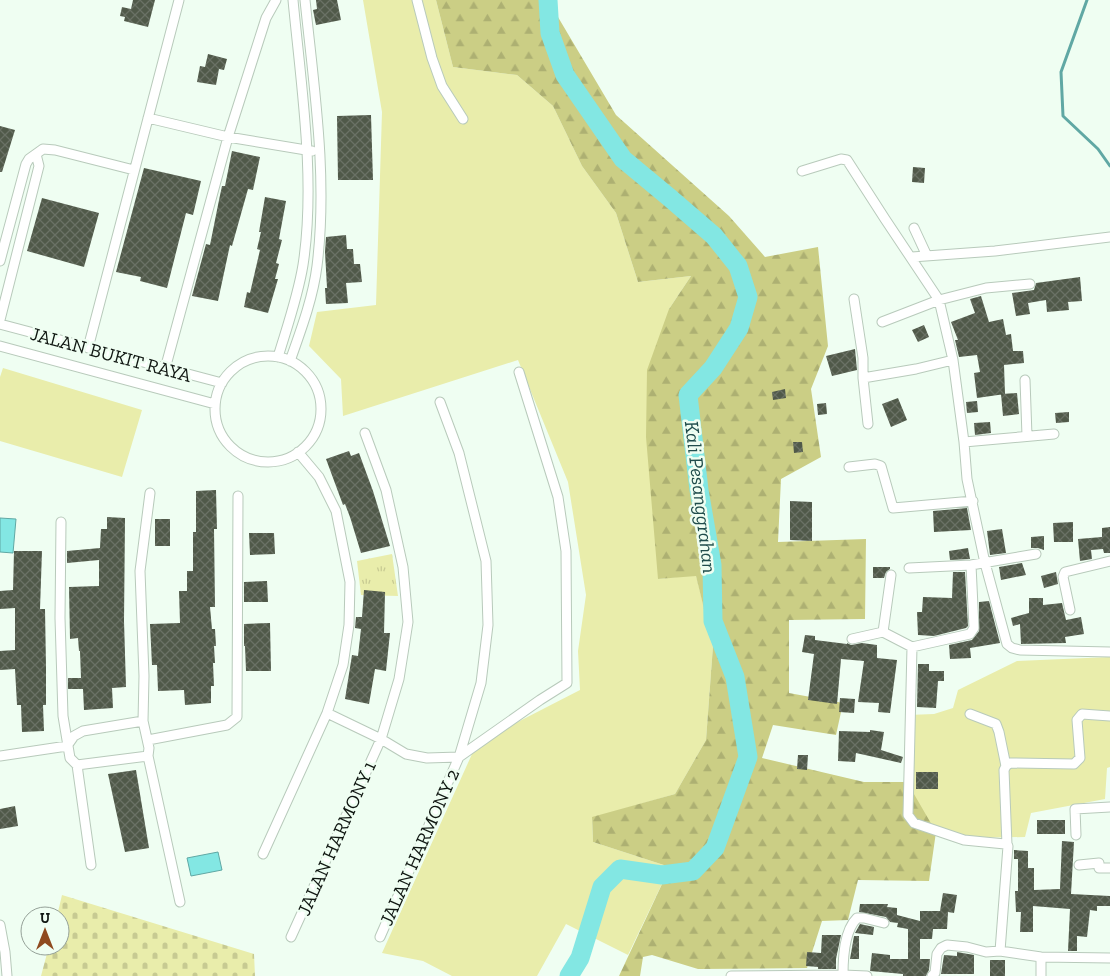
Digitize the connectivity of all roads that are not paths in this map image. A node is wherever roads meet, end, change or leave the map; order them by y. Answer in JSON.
{"nodes":[{"id":1,"x":179,"y":0,"type":"edge"},
{"id":2,"x":276,"y":0,"type":"edge"},
{"id":3,"x":293,"y":0,"type":"edge"},
{"id":4,"x":305,"y":0,"type":"edge"},
{"id":5,"x":417,"y":0,"type":"edge"},
{"id":6,"x":148,"y":118,"type":"junction"},
{"id":7,"x":463,"y":120,"type":"dead end"},
{"id":8,"x":228,"y":137,"type":"junction"},
{"id":9,"x":307,"y":150,"type":"junction"},
{"id":10,"x":320,"y":151,"type":"junction"},
{"id":11,"x":36,"y":154,"type":"junction"},
{"id":12,"x":134,"y":170,"type":"junction"},
{"id":13,"x":802,"y":171,"type":"dead end"},
{"id":14,"x":914,"y":228,"type":"dead end"},
{"id":15,"x":1110,"y":237,"type":"edge"},
{"id":16,"x":927,"y":256,"type":"junction"},
{"id":17,"x":912,"y":257,"type":"junction"},
{"id":18,"x":0,"y":261,"type":"edge"},
{"id":19,"x":1030,"y":284,"type":"dead end"},
{"id":20,"x":854,"y":299,"type":"dead end"},
{"id":21,"x":940,"y":300,"type":"junction"},
{"id":22,"x":0,"y":320,"type":"edge"},
{"id":23,"x":882,"y":322,"type":"dead end"},
{"id":24,"x":0,"y":324,"type":"edge"},
{"id":25,"x":0,"y":346,"type":"edge"},
{"id":26,"x":88,"y":348,"type":"junction"},
{"id":27,"x":278,"y":357,"type":"junction"},
{"id":28,"x":953,"y":360,"type":"junction"},
{"id":29,"x":290,"y":361,"type":"junction"},
{"id":30,"x":165,"y":369,"type":"junction"},
{"id":31,"x":519,"y":372,"type":"dead end"},
{"id":32,"x":864,"y":378,"type":"junction"},
{"id":33,"x":1025,"y":380,"type":"dead end"},
{"id":34,"x":222,"y":383,"type":"junction"},
{"id":35,"x":440,"y":402,"type":"dead end"},
{"id":36,"x":215,"y":404,"type":"junction"},
{"id":37,"x":868,"y":424,"type":"dead end"},
{"id":38,"x":365,"y":433,"type":"dead end"},
{"id":39,"x":1054,"y":434,"type":"dead end"},
{"id":40,"x":1027,"y":436,"type":"junction"},
{"id":41,"x":964,"y":442,"type":"junction"},
{"id":42,"x":298,"y":452,"type":"junction"},
{"id":43,"x":849,"y":467,"type":"dead end"},
{"id":44,"x":150,"y":494,"type":"dead end"},
{"id":45,"x":238,"y":496,"type":"dead end"},
{"id":46,"x":972,"y":501,"type":"junction"},
{"id":47,"x":60,"y":522,"type":"dead end"},
{"id":48,"x":1036,"y":554,"type":"dead end"},
{"id":49,"x":1110,"y":561,"type":"edge"},
{"id":50,"x":985,"y":562,"type":"junction"},
{"id":51,"x":971,"y":565,"type":"junction"},
{"id":52,"x":909,"y":568,"type":"dead end"},
{"id":53,"x":890,"y":576,"type":"dead end"},
{"id":54,"x":1070,"y":610,"type":"dead end"},
{"id":55,"x":883,"y":632,"type":"junction"},
{"id":56,"x":852,"y":639,"type":"dead end"},
{"id":57,"x":912,"y":647,"type":"junction"},
{"id":58,"x":1110,"y":652,"type":"edge"},
{"id":59,"x":327,"y":713,"type":"junction"},
{"id":60,"x":970,"y":714,"type":"dead end"},
{"id":61,"x":1110,"y":716,"type":"edge"},
{"id":62,"x":143,"y":721,"type":"junction"},
{"id":63,"x":381,"y":738,"type":"junction"},
{"id":64,"x":148,"y":740,"type":"junction"},
{"id":65,"x":68,"y":746,"type":"junction"},
{"id":66,"x":0,"y":756,"type":"edge"},
{"id":67,"x":148,"y":756,"type":"junction"},
{"id":68,"x":459,"y":756,"type":"junction"},
{"id":69,"x":77,"y":765,"type":"junction"},
{"id":70,"x":1006,"y":766,"type":"junction"},
{"id":71,"x":1110,"y":807,"type":"edge"},
{"id":72,"x":1076,"y":835,"type":"dead end"},
{"id":73,"x":1007,"y":845,"type":"junction"},
{"id":74,"x":263,"y":854,"type":"dead end"},
{"id":75,"x":91,"y":865,"type":"dead end"},
{"id":76,"x":1079,"y":865,"type":"dead end"},
{"id":77,"x":1110,"y":868,"type":"edge"},
{"id":78,"x":180,"y":902,"type":"dead end"},
{"id":79,"x":884,"y":923,"type":"dead end"},
{"id":80,"x":0,"y":925,"type":"edge"},
{"id":81,"x":291,"y":937,"type":"dead end"},
{"id":82,"x":380,"y":937,"type":"dead end"},
{"id":83,"x":1000,"y":951,"type":"junction"},
{"id":84,"x":1041,"y":957,"type":"junction"},
{"id":85,"x":1110,"y":958,"type":"edge"},
{"id":86,"x":843,"y":975,"type":"junction"},
{"id":87,"x":8,"y":976,"type":"edge"},
{"id":88,"x":731,"y":976,"type":"edge"},
{"id":89,"x":812,"y":976,"type":"edge"},
{"id":90,"x":867,"y":976,"type":"edge"},
{"id":91,"x":932,"y":976,"type":"edge"},
{"id":92,"x":1041,"y":976,"type":"edge"}],
"edges":[{"from":1,"to":6,"type":"street"},
{"from":2,"to":8,"type":"street"},
{"from":3,"to":9,"type":"street"},
{"from":4,"to":10,"type":"street"},
{"from":5,"to":7,"type":"street"},
{"from":6,"to":8,"type":"street"},
{"from":6,"to":12,"type":"street"},
{"from":8,"to":9,"type":"street"},
{"from":8,"to":30,"type":"street"},
{"from":9,"to":10,"type":"street"},
{"from":9,"to":27,"type":"street"},
{"from":10,"to":29,"type":"street"},
{"from":11,"to":12,"type":"street"},
{"from":11,"to":18,"type":"street"},
{"from":11,"to":22,"type":"street"},
{"from":12,"to":26,"type":"street"},
{"from":13,"to":17,"type":"street"},
{"from":14,"to":16,"type":"street"},
{"from":15,"to":16,"type":"street"},
{"from":16,"to":17,"type":"street"},
{"from":17,"to":21,"type":"street"},
{"from":19,"to":21,"type":"street"},
{"from":20,"to":32,"type":"street"},
{"from":21,"to":23,"type":"street"},
{"from":21,"to":28,"type":"street"},
{"from":24,"to":26,"type":"street","name":"JALAN BUKIT RAYA"},
{"from":25,"to":36,"type":"street","name":"JALAN BUKIT RAYA"},
{"from":26,"to":30,"type":"street","name":"JALAN BUKIT RAYA"},
{"from":27,"to":29,"type":"street"},
{"from":27,"to":34,"type":"street"},
{"from":28,"to":32,"type":"street"},
{"from":28,"to":41,"type":"street"},
{"from":29,"to":42,"type":"street"},
{"from":30,"to":34,"type":"street","name":"JALAN BUKIT RAYA"},
{"from":31,"to":68,"type":"street"},
{"from":32,"to":37,"type":"street"},
{"from":33,"to":40,"type":"street"},
{"from":34,"to":36,"type":"street"},
{"from":35,"to":68,"type":"street","name":"JALAN HARMONY 2"},
{"from":36,"to":42,"type":"street"},
{"from":38,"to":63,"type":"street","name":"JALAN HARMONY 1"},
{"from":39,"to":40,"type":"street"},
{"from":40,"to":41,"type":"street"},
{"from":41,"to":46,"type":"street"},
{"from":42,"to":59,"type":"street"},
{"from":43,"to":46,"type":"street"},
{"from":44,"to":62,"type":"street"},
{"from":45,"to":64,"type":"street"},
{"from":46,"to":50,"type":"street"},
{"from":47,"to":65,"type":"street"},
{"from":48,"to":50,"type":"street"},
{"from":49,"to":54,"type":"street"},
{"from":50,"to":51,"type":"street"},
{"from":50,"to":58,"type":"street"},
{"from":51,"to":52,"type":"street"},
{"from":51,"to":57,"type":"street"},
{"from":53,"to":55,"type":"street"},
{"from":55,"to":56,"type":"street"},
{"from":55,"to":57,"type":"street"},
{"from":57,"to":73,"type":"street"},
{"from":59,"to":63,"type":"street"},
{"from":59,"to":74,"type":"street"},
{"from":60,"to":70,"type":"street"},
{"from":61,"to":70,"type":"street"},
{"from":62,"to":64,"type":"street"},
{"from":62,"to":65,"type":"street"},
{"from":63,"to":68,"type":"street"},
{"from":63,"to":81,"type":"street","name":"JALAN HARMONY 1"},
{"from":64,"to":67,"type":"street"},
{"from":65,"to":66,"type":"street"},
{"from":65,"to":69,"type":"street"},
{"from":67,"to":69,"type":"street"},
{"from":67,"to":78,"type":"street"},
{"from":68,"to":82,"type":"street","name":"JALAN HARMONY 2"},
{"from":69,"to":75,"type":"street"},
{"from":70,"to":73,"type":"street"},
{"from":71,"to":72,"type":"street"},
{"from":73,"to":83,"type":"street"},
{"from":76,"to":77,"type":"street"},
{"from":79,"to":86,"type":"street"},
{"from":80,"to":87,"type":"street"},
{"from":83,"to":84,"type":"street"},
{"from":83,"to":91,"type":"street"},
{"from":84,"to":85,"type":"street"},
{"from":84,"to":92,"type":"street"},
{"from":86,"to":89,"type":"street"},
{"from":86,"to":90,"type":"street"},
{"from":88,"to":89,"type":"street"}]}
